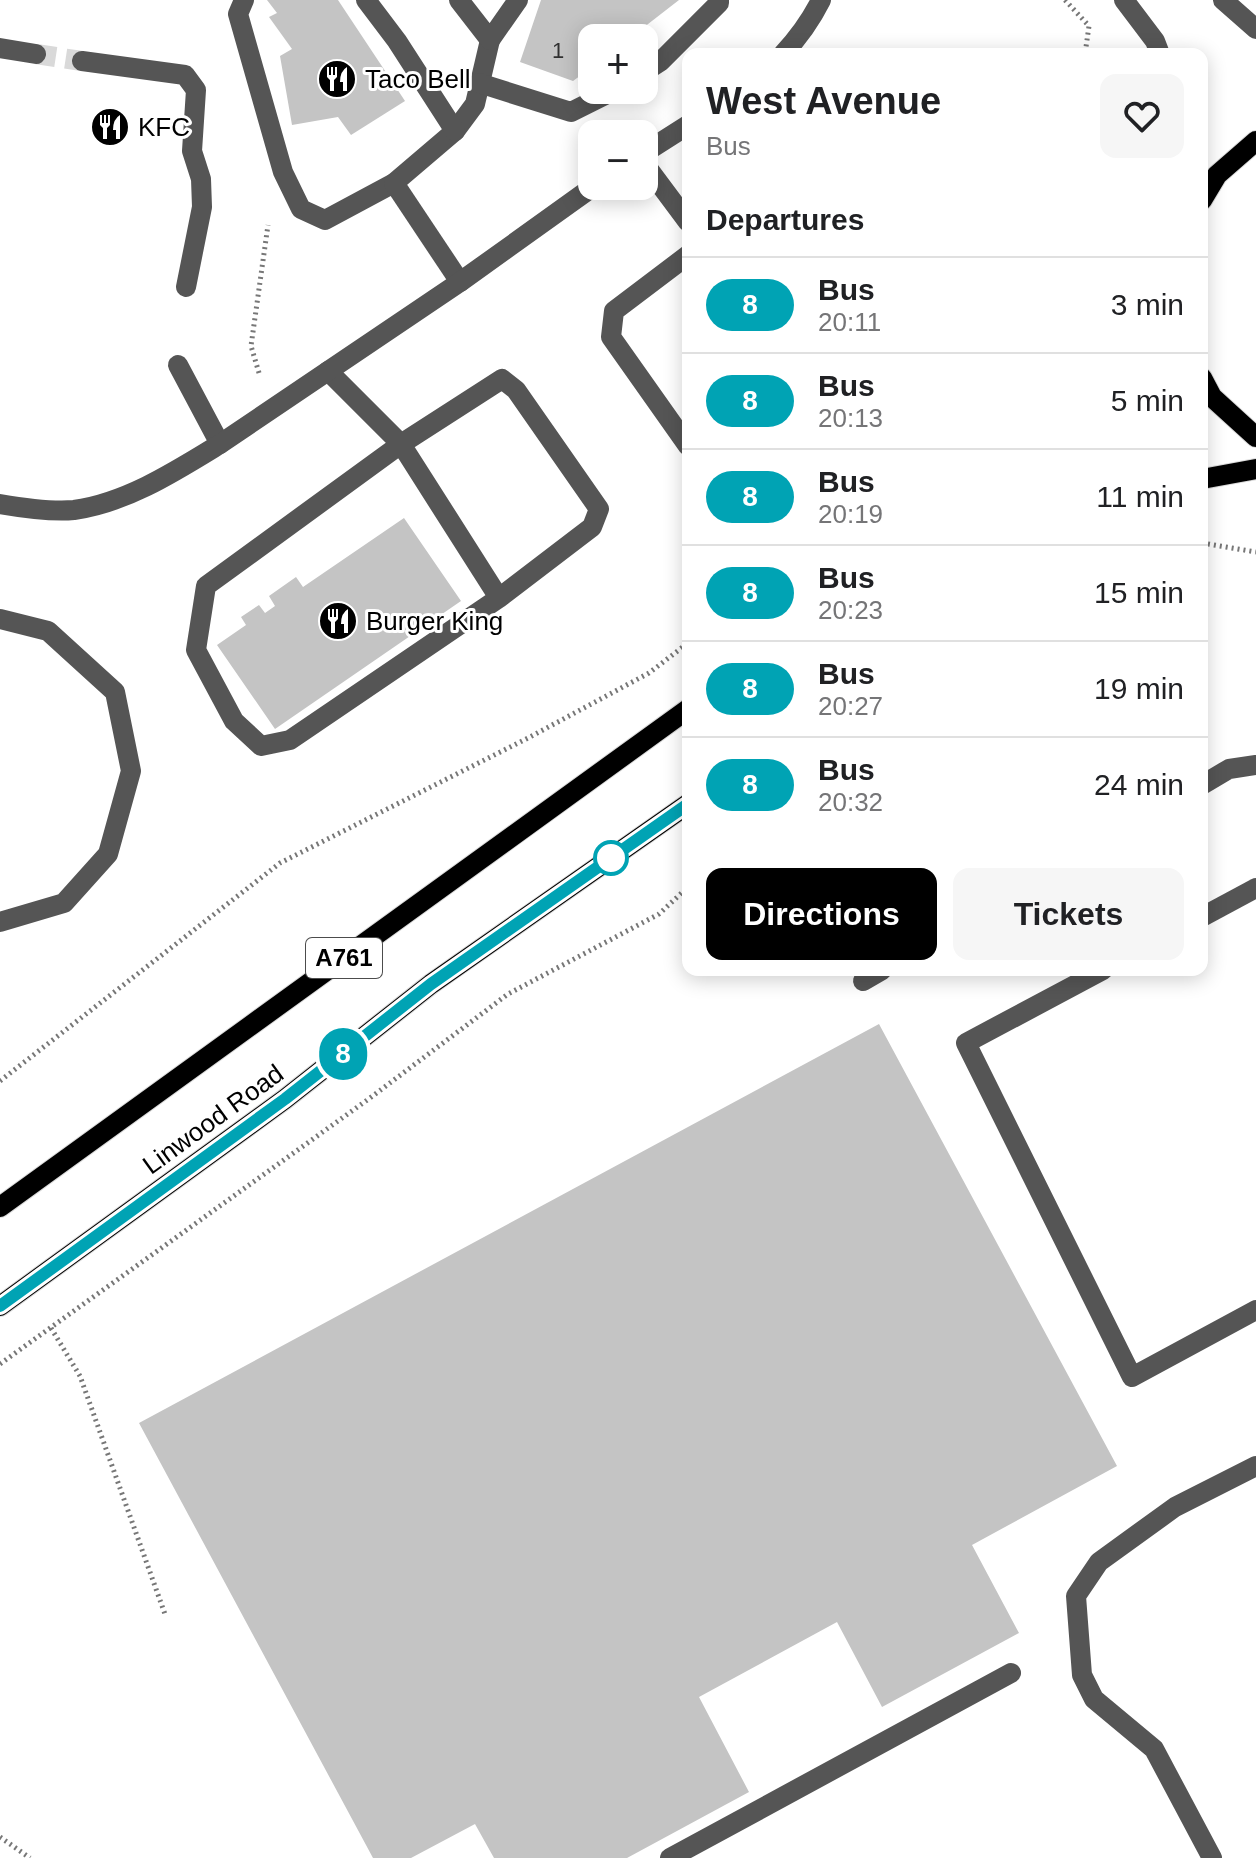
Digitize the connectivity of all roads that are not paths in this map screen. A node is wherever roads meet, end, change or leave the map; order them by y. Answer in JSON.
{"nodes":[{"id":1,"x":244,"y":0,"type":"edge"},
{"id":2,"x":366,"y":0,"type":"edge"},
{"id":3,"x":459,"y":0,"type":"edge"},
{"id":4,"x":518,"y":0,"type":"edge"},
{"id":5,"x":719,"y":0,"type":"edge"},
{"id":6,"x":821,"y":0,"type":"edge"},
{"id":7,"x":1124,"y":0,"type":"edge"},
{"id":8,"x":1223,"y":0,"type":"edge"},
{"id":9,"x":1256,"y":29,"type":"edge"},
{"id":10,"x":490,"y":40,"type":"junction"},
{"id":11,"x":0,"y":48,"type":"edge"},
{"id":12,"x":788,"y":48,"type":"edge"},
{"id":13,"x":1158,"y":48,"type":"edge"},
{"id":14,"x":36,"y":54,"type":"tunnel mouth"},
{"id":15,"x":82,"y":61,"type":"tunnel mouth"},
{"id":16,"x":658,"y":63,"type":"edge"},
{"id":17,"x":479,"y":83,"type":"junction"},
{"id":18,"x":587,"y":104,"type":"edge"},
{"id":19,"x":682,"y":129,"type":"edge"},
{"id":20,"x":455,"y":131,"type":"junction"},
{"id":21,"x":1256,"y":141,"type":"edge"},
{"id":22,"x":658,"y":144,"type":"edge"},
{"id":23,"x":658,"y":182,"type":"edge"},
{"id":24,"x":394,"y":183,"type":"junction"},
{"id":25,"x":1208,"y":190,"type":"edge"},
{"id":26,"x":578,"y":197,"type":"edge"},
{"id":27,"x":682,"y":214,"type":"edge"},
{"id":28,"x":682,"y":260,"type":"edge"},
{"id":29,"x":460,"y":282,"type":"junction"},
{"id":30,"x":186,"y":287,"type":"dead end"},
{"id":31,"x":178,"y":365,"type":"dead end"},
{"id":32,"x":328,"y":371,"type":"junction"},
{"id":33,"x":1208,"y":389,"type":"edge"},
{"id":34,"x":1256,"y":437,"type":"edge"},
{"id":35,"x":682,"y":438,"type":"edge"},
{"id":36,"x":220,"y":444,"type":"junction"},
{"id":37,"x":401,"y":444,"type":"junction"},
{"id":38,"x":1256,"y":469,"type":"edge"},
{"id":39,"x":1208,"y":478,"type":"edge"},
{"id":40,"x":0,"y":504,"type":"edge"},
{"id":41,"x":499,"y":598,"type":"junction"},
{"id":42,"x":0,"y":619,"type":"edge"},
{"id":43,"x":682,"y":713,"type":"edge"},
{"id":44,"x":1256,"y":765,"type":"edge"},
{"id":45,"x":1208,"y":781,"type":"edge"},
{"id":46,"x":682,"y":808,"type":"edge"},
{"id":47,"x":1256,"y":888,"type":"edge"},
{"id":48,"x":1208,"y":914,"type":"edge"},
{"id":49,"x":0,"y":922,"type":"edge"},
{"id":50,"x":872,"y":976,"type":"edge"},
{"id":51,"x":1092,"y":976,"type":"edge"},
{"id":52,"x":863,"y":981,"type":"dead end"},
{"id":53,"x":0,"y":1207,"type":"edge"},
{"id":54,"x":0,"y":1306,"type":"edge"},
{"id":55,"x":1256,"y":1310,"type":"edge"},
{"id":56,"x":1256,"y":1466,"type":"edge"},
{"id":57,"x":1011,"y":1673,"type":"dead end"},
{"id":58,"x":670,"y":1858,"type":"edge"},
{"id":59,"x":1212,"y":1858,"type":"edge"}],
"edges":[{"from":1,"to":24,"type":"street"},
{"from":2,"to":20,"type":"street"},
{"from":3,"to":10,"type":"street"},
{"from":4,"to":10,"type":"street"},
{"from":5,"to":16,"type":"street"},
{"from":6,"to":12,"type":"street"},
{"from":7,"to":13,"type":"street"},
{"from":8,"to":9,"type":"street"},
{"from":10,"to":17,"type":"street"},
{"from":11,"to":14,"type":"street"},
{"from":15,"to":30,"type":"street"},
{"from":17,"to":18,"type":"street"},
{"from":17,"to":20,"type":"street"},
{"from":19,"to":22,"type":"street"},
{"from":20,"to":24,"type":"street"},
{"from":21,"to":25,"type":"main road"},
{"from":23,"to":27,"type":"street"},
{"from":24,"to":29,"type":"street"},
{"from":26,"to":29,"type":"street"},
{"from":28,"to":35,"type":"street"},
{"from":29,"to":32,"type":"street"},
{"from":31,"to":36,"type":"street"},
{"from":32,"to":36,"type":"street"},
{"from":32,"to":37,"type":"street"},
{"from":33,"to":34,"type":"main road"},
{"from":36,"to":40,"type":"street"},
{"from":37,"to":41,"type":"street"},
{"from":37,"to":41,"type":"street"},
{"from":37,"to":41,"type":"street"},
{"from":38,"to":39,"type":"main road"},
{"from":42,"to":49,"type":"street"},
{"from":43,"to":53,"type":"main road","name":"Linwood Road","number":"A761"},
{"from":44,"to":45,"type":"street"},
{"from":46,"to":54,"type":"main road","name":"Linwood Road","number":"A761"},
{"from":47,"to":48,"type":"street"},
{"from":50,"to":52,"type":"street"},
{"from":51,"to":55,"type":"street"},
{"from":56,"to":59,"type":"street"},
{"from":57,"to":58,"type":"street"}]}
